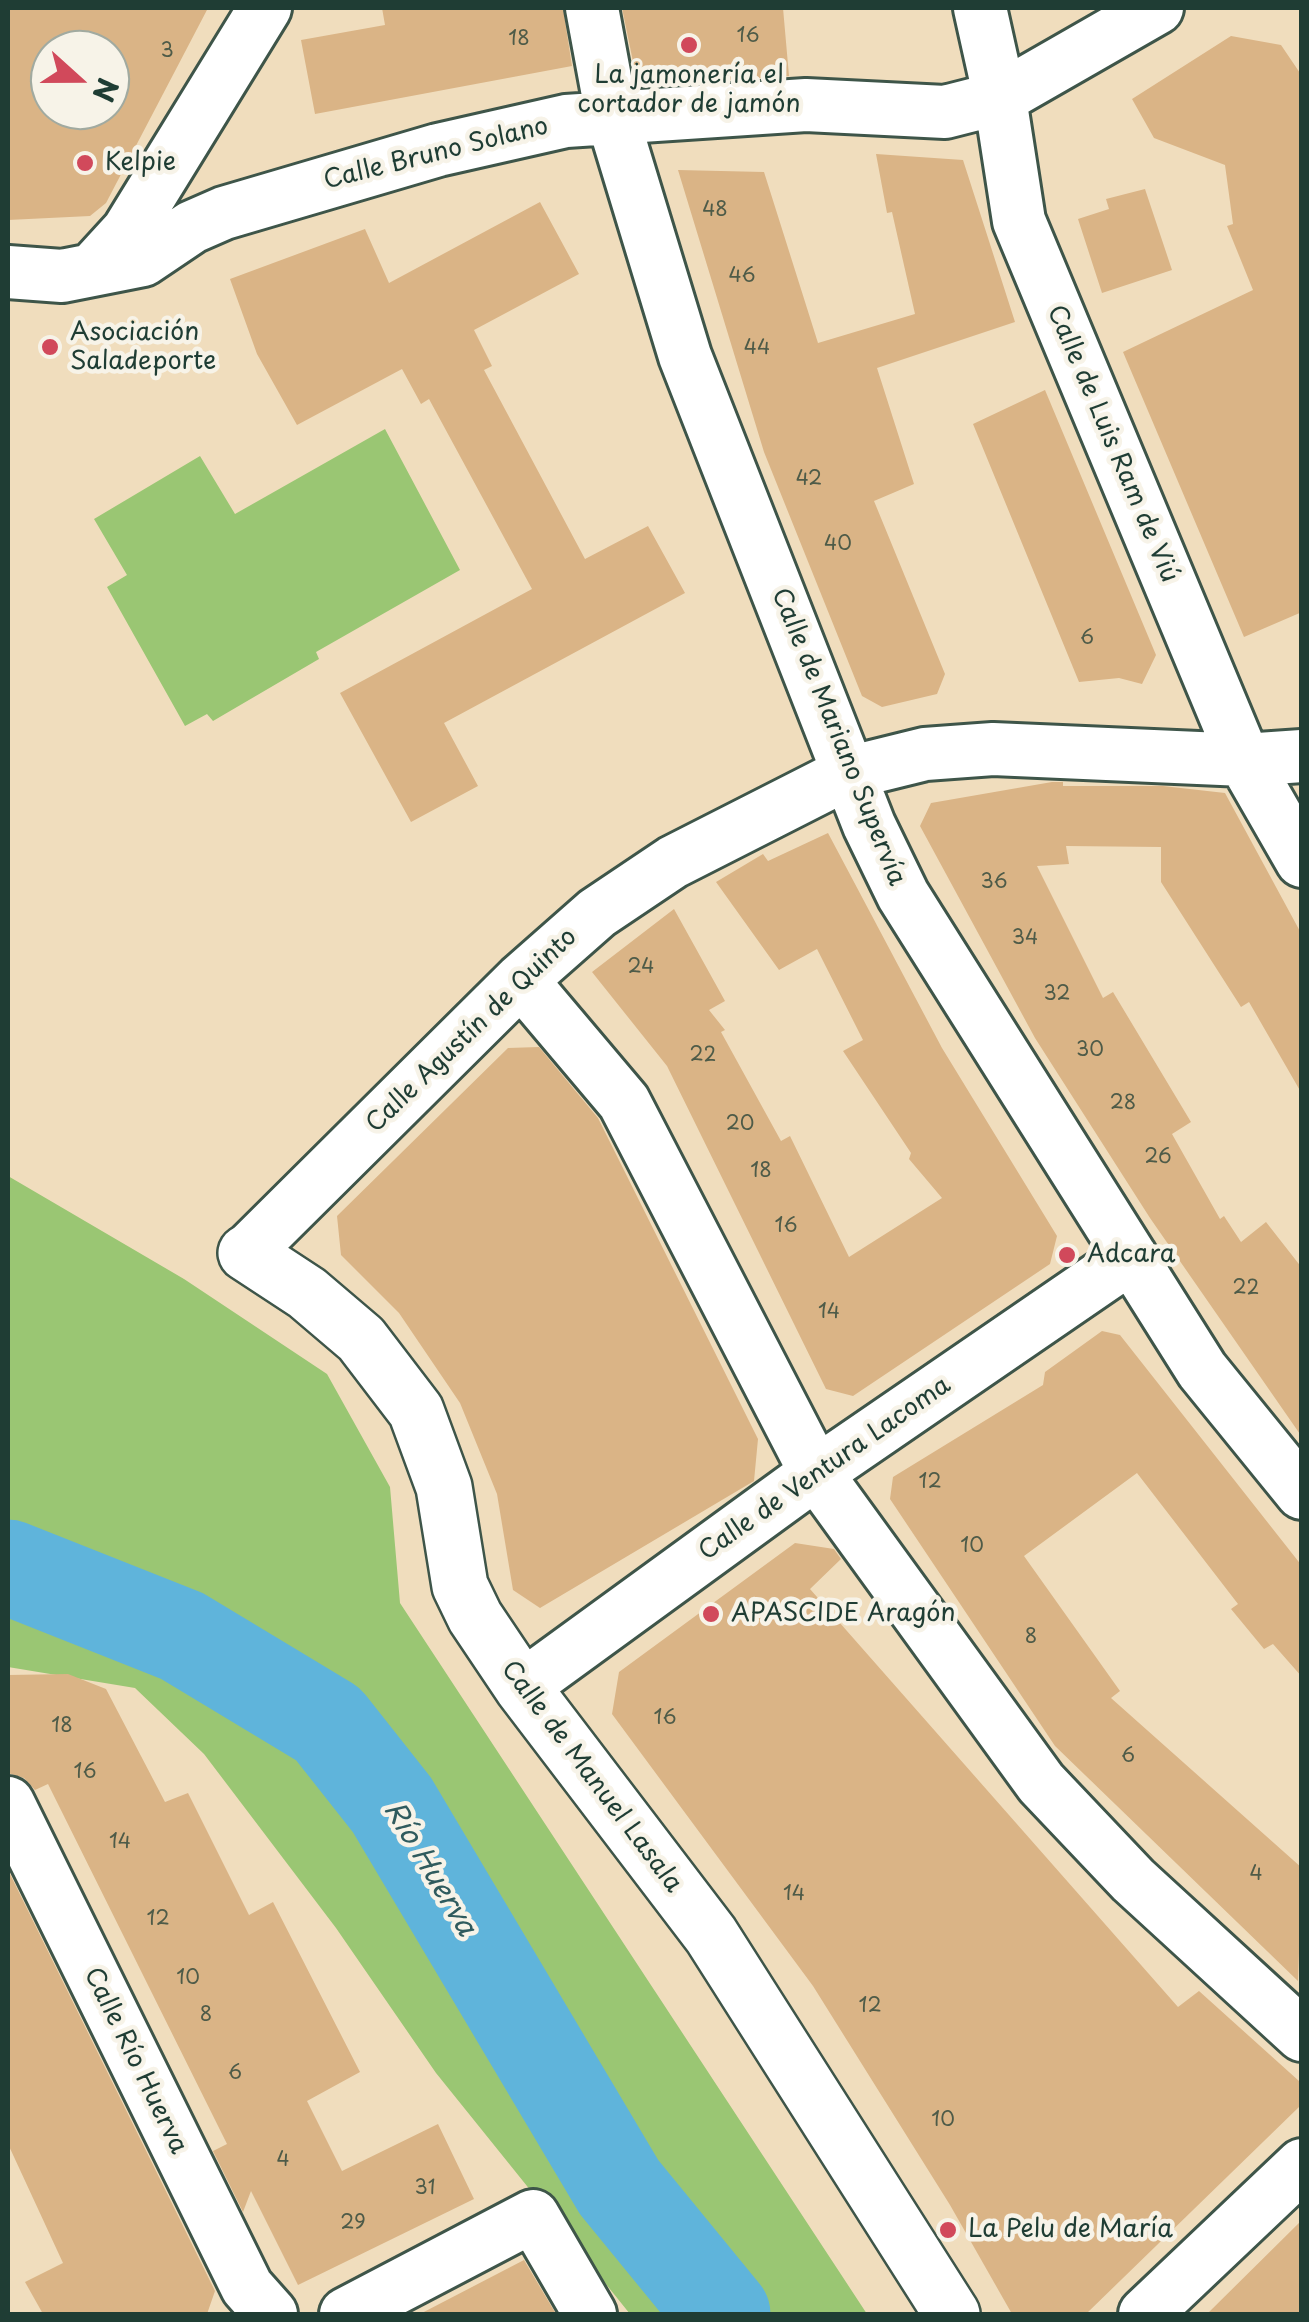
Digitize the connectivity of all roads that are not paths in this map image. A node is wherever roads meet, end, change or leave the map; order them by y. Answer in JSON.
{"nodes":[{"id":1,"x":264,"y":8,"type":"edge"},
{"id":2,"x":592,"y":8,"type":"edge"},
{"id":3,"x":980,"y":8,"type":"edge"},
{"id":4,"x":1157,"y":8,"type":"edge"},
{"id":5,"x":1000,"y":98,"type":"junction"},
{"id":6,"x":612,"y":116,"type":"junction"},
{"id":7,"x":96,"y":266,"type":"junction"},
{"id":8,"x":8,"y":272,"type":"edge"},
{"id":9,"x":1302,"y":756,"type":"edge"},
{"id":10,"x":1244,"y":760,"type":"junction"},
{"id":11,"x":848,"y":773,"type":"junction"},
{"id":12,"x":1302,"y":861,"type":"edge"},
{"id":13,"x":521,"y":980,"type":"junction"},
{"id":14,"x":246,"y":1253,"type":"joint"},
{"id":15,"x":1132,"y":1256,"type":"junction"},
{"id":16,"x":816,"y":1473,"type":"junction"},
{"id":17,"x":1302,"y":1494,"type":"edge"},
{"id":18,"x":522,"y":1687,"type":"junction"},
{"id":19,"x":8,"y":1803,"type":"edge"},
{"id":20,"x":1302,"y":2035,"type":"edge"},
{"id":21,"x":1302,"y":2165,"type":"edge"},
{"id":22,"x":270,"y":2314,"type":"edge"},
{"id":23,"x":346,"y":2314,"type":"edge"},
{"id":24,"x":590,"y":2314,"type":"edge"},
{"id":25,"x":952,"y":2314,"type":"edge"},
{"id":26,"x":1145,"y":2314,"type":"edge"}],
"edges":[{"from":1,"to":7,"type":"street"},
{"from":2,"to":6,"type":"street","name":"Calle de Mariano Supervía"},
{"from":3,"to":5,"type":"street","name":"Calle de Luis Ram de Viú"},
{"from":4,"to":5,"type":"street","name":"Calle Bruno Solano"},
{"from":5,"to":6,"type":"street","name":"Calle Bruno Solano"},
{"from":5,"to":10,"type":"street","name":"Calle de Luis Ram de Viú"},
{"from":6,"to":7,"type":"street","name":"Calle Bruno Solano"},
{"from":6,"to":11,"type":"street","name":"Calle de Mariano Supervía"},
{"from":7,"to":8,"type":"street","name":"Calle Bruno Solano"},
{"from":9,"to":10,"type":"street","name":"Calle Agustín de Quinto"},
{"from":10,"to":11,"type":"street","name":"Calle Agustín de Quinto"},
{"from":10,"to":12,"type":"street","name":"Calle de Luis Ram de Viú"},
{"from":11,"to":13,"type":"street","name":"Calle Agustín de Quinto"},
{"from":11,"to":15,"type":"street","name":"Calle de Mariano Supervía"},
{"from":13,"to":14,"type":"street","name":"Calle Agustín de Quinto"},
{"from":13,"to":16,"type":"street"},
{"from":14,"to":18,"type":"street","name":"Calle de Manuel Lasala"},
{"from":15,"to":16,"type":"street","name":"Calle de Ventura Lacoma"},
{"from":15,"to":17,"type":"street","name":"Calle de Mariano Supervía"},
{"from":16,"to":18,"type":"street","name":"Calle de Ventura Lacoma"},
{"from":16,"to":20,"type":"street"},
{"from":18,"to":25,"type":"street","name":"Calle de Manuel Lasala"},
{"from":19,"to":22,"type":"street","name":"Calle Río Huerva"},
{"from":21,"to":26,"type":"street"},
{"from":23,"to":24,"type":"street"}]}
